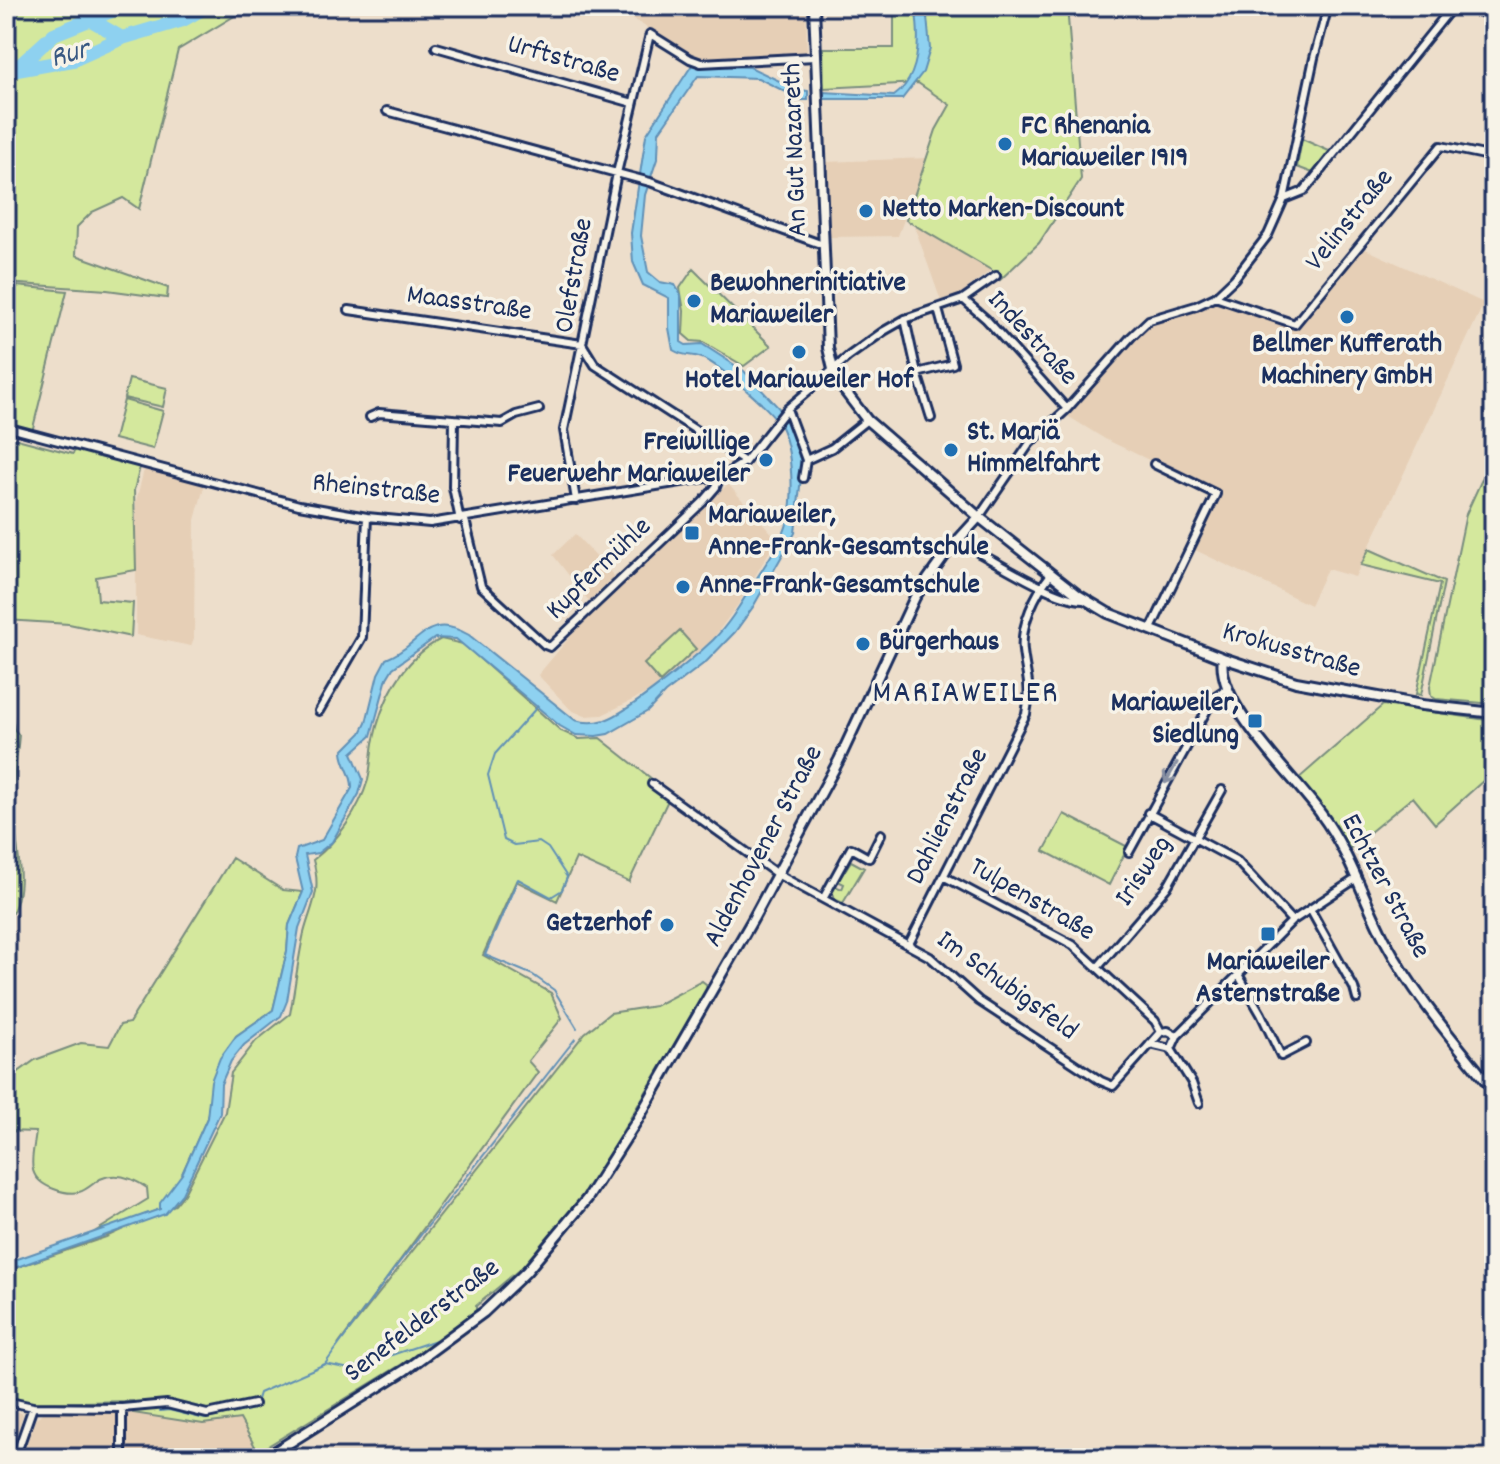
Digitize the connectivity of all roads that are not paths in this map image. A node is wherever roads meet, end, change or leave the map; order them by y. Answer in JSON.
{"nodes":[{"id":1,"x":814,"y":6,"type":"edge"},
{"id":2,"x":1328,"y":6,"type":"edge"},
{"id":3,"x":1453,"y":6,"type":"edge"},
{"id":4,"x":1475,"y":6,"type":"edge"},
{"id":5,"x":1494,"y":22,"type":"edge"},
{"id":6,"x":436,"y":47,"type":"dead end"},
{"id":7,"x":815,"y":57,"type":"junction"},
{"id":8,"x":633,"y":103,"type":"junction"},
{"id":9,"x":387,"y":111,"type":"dead end"},
{"id":10,"x":1494,"y":157,"type":"edge"},
{"id":11,"x":617,"y":173,"type":"junction"},
{"id":12,"x":1284,"y":199,"type":"junction"},
{"id":13,"x":823,"y":245,"type":"junction"},
{"id":14,"x":996,"y":276,"type":"dead end"},
{"id":15,"x":1215,"y":297,"type":"junction"},
{"id":16,"x":963,"y":299,"type":"junction"},
{"id":17,"x":938,"y":309,"type":"junction"},
{"id":18,"x":349,"y":310,"type":"dead end"},
{"id":19,"x":905,"y":319,"type":"junction"},
{"id":20,"x":582,"y":344,"type":"junction"},
{"id":21,"x":833,"y":369,"type":"junction"},
{"id":22,"x":917,"y":373,"type":"junction"},
{"id":23,"x":539,"y":409,"type":"dead end"},
{"id":24,"x":1067,"y":409,"type":"junction"},
{"id":25,"x":786,"y":410,"type":"junction"},
{"id":26,"x":370,"y":417,"type":"dead end"},
{"id":27,"x":931,"y":418,"type":"dead end"},
{"id":28,"x":454,"y":420,"type":"junction"},
{"id":29,"x":867,"y":420,"type":"junction"},
{"id":30,"x":6,"y":427,"type":"edge"},
{"id":31,"x":806,"y":460,"type":"junction"},
{"id":32,"x":745,"y":462,"type":"junction"},
{"id":33,"x":1154,"y":464,"type":"dead end"},
{"id":34,"x":720,"y":476,"type":"junction"},
{"id":35,"x":803,"y":478,"type":"dead end"},
{"id":36,"x":576,"y":500,"type":"junction"},
{"id":37,"x":367,"y":517,"type":"junction"},
{"id":38,"x":979,"y":517,"type":"junction"},
{"id":39,"x":462,"y":520,"type":"junction"},
{"id":40,"x":979,"y":553,"type":"dead end"},
{"id":41,"x":1051,"y":574,"type":"junction"},
{"id":42,"x":1041,"y":586,"type":"junction"},
{"id":43,"x":1086,"y":600,"type":"junction"},
{"id":44,"x":1151,"y":629,"type":"junction"},
{"id":45,"x":1223,"y":658,"type":"junction"},
{"id":46,"x":1226,"y":689,"type":"junction"},
{"id":47,"x":319,"y":711,"type":"dead end"},
{"id":48,"x":1494,"y":713,"type":"edge"},
{"id":49,"x":652,"y":784,"type":"dead end"},
{"id":50,"x":1222,"y":790,"type":"dead end"},
{"id":51,"x":1148,"y":813,"type":"junction"},
{"id":52,"x":881,"y":834,"type":"dead end"},
{"id":53,"x":1194,"y":836,"type":"junction"},
{"id":54,"x":1129,"y":852,"type":"dead end"},
{"id":55,"x":777,"y":874,"type":"junction"},
{"id":56,"x":945,"y":877,"type":"junction"},
{"id":57,"x":1357,"y":878,"type":"junction"},
{"id":58,"x":823,"y":899,"type":"junction"},
{"id":59,"x":1310,"y":909,"type":"junction"},
{"id":60,"x":1292,"y":921,"type":"junction"},
{"id":61,"x":909,"y":944,"type":"junction"},
{"id":62,"x":1098,"y":967,"type":"junction"},
{"id":63,"x":1239,"y":976,"type":"junction"},
{"id":64,"x":1357,"y":999,"type":"dead end"},
{"id":65,"x":1161,"y":1032,"type":"junction"},
{"id":66,"x":1177,"y":1036,"type":"junction"},
{"id":67,"x":1306,"y":1043,"type":"dead end"},
{"id":68,"x":1150,"y":1044,"type":"junction"},
{"id":69,"x":1171,"y":1049,"type":"junction"},
{"id":70,"x":1494,"y":1091,"type":"edge"},
{"id":71,"x":1199,"y":1103,"type":"dead end"},
{"id":72,"x":587,"y":1199,"type":"joint"},
{"id":73,"x":6,"y":1401,"type":"edge"},
{"id":74,"x":254,"y":1404,"type":"dead end"},
{"id":75,"x":33,"y":1407,"type":"junction"},
{"id":76,"x":122,"y":1408,"type":"junction"},
{"id":77,"x":15,"y":1458,"type":"edge"},
{"id":78,"x":122,"y":1458,"type":"edge"},
{"id":79,"x":265,"y":1458,"type":"edge"}],
"edges":[{"from":1,"to":7,"type":"main road","name":"An Gut Nazareth"},
{"from":2,"to":12,"type":"street"},
{"from":3,"to":12,"type":"street"},
{"from":4,"to":5,"type":"street"},
{"from":6,"to":8,"type":"street","name":"Urftstraße"},
{"from":7,"to":8,"type":"street","name":"Olefstraße"},
{"from":7,"to":13,"type":"main road","name":"An Gut Nazareth"},
{"from":8,"to":11,"type":"street","name":"Olefstraße"},
{"from":9,"to":11,"type":"street"},
{"from":10,"to":15,"type":"street","name":"Velinstraße"},
{"from":11,"to":13,"type":"street"},
{"from":11,"to":20,"type":"street","name":"Olefstraße"},
{"from":12,"to":15,"type":"street"},
{"from":13,"to":21,"type":"main road","name":"An Gut Nazareth"},
{"from":14,"to":16,"type":"street","name":"Indestraße"},
{"from":15,"to":24,"type":"street"},
{"from":16,"to":17,"type":"street","name":"Indestraße"},
{"from":16,"to":24,"type":"street","name":"Indestraße"},
{"from":17,"to":19,"type":"street","name":"Indestraße"},
{"from":17,"to":22,"type":"street"},
{"from":18,"to":20,"type":"street","name":"Maasstraße"},
{"from":19,"to":21,"type":"street","name":"Indestraße"},
{"from":19,"to":22,"type":"street"},
{"from":20,"to":32,"type":"street","name":"Olefstraße"},
{"from":20,"to":36,"type":"street"},
{"from":21,"to":25,"type":"street"},
{"from":21,"to":29,"type":"main road","name":"An Gut Nazareth"},
{"from":22,"to":27,"type":"street"},
{"from":23,"to":28,"type":"street"},
{"from":24,"to":38,"type":"street"},
{"from":25,"to":31,"type":"street"},
{"from":25,"to":32,"type":"street"},
{"from":26,"to":28,"type":"street"},
{"from":28,"to":39,"type":"street"},
{"from":29,"to":31,"type":"street"},
{"from":29,"to":38,"type":"main road","name":"An Gut Nazareth"},
{"from":30,"to":37,"type":"street","name":"Rheinstraße"},
{"from":31,"to":35,"type":"street"},
{"from":32,"to":34,"type":"street","name":"Rheinstraße"},
{"from":33,"to":44,"type":"street"},
{"from":34,"to":36,"type":"street","name":"Rheinstraße"},
{"from":34,"to":39,"type":"street","name":"Kupfermühle"},
{"from":36,"to":39,"type":"street","name":"Rheinstraße"},
{"from":37,"to":39,"type":"street","name":"Rheinstraße"},
{"from":37,"to":47,"type":"street"},
{"from":38,"to":41,"type":"main road","name":"Krokusstraße"},
{"from":38,"to":55,"type":"main road","name":"Aldenhovener Straße"},
{"from":40,"to":42,"type":"street","name":"Krokusstraße"},
{"from":41,"to":42,"type":"street","name":"Dahlienstraße"},
{"from":41,"to":43,"type":"main road","name":"Krokusstraße"},
{"from":42,"to":43,"type":"street","name":"Krokusstraße"},
{"from":42,"to":56,"type":"street","name":"Dahlienstraße"},
{"from":43,"to":44,"type":"main road","name":"Krokusstraße"},
{"from":44,"to":45,"type":"main road","name":"Krokusstraße"},
{"from":45,"to":46,"type":"main road","name":"Echtzer Straße"},
{"from":45,"to":48,"type":"main road","name":"Krokusstraße"},
{"from":46,"to":51,"type":"street","one_way":true},
{"from":46,"to":57,"type":"main road","name":"Echtzer Straße"},
{"from":49,"to":55,"type":"street","name":"Im Schubigsfeld"},
{"from":50,"to":53,"type":"street","name":"Irisweg"},
{"from":51,"to":53,"type":"street"},
{"from":51,"to":54,"type":"street"},
{"from":52,"to":58,"type":"street"},
{"from":53,"to":60,"type":"street"},
{"from":53,"to":62,"type":"street","name":"Irisweg"},
{"from":55,"to":58,"type":"street","name":"Im Schubigsfeld"},
{"from":55,"to":72,"type":"main road","name":"Aldenhovener Straße"},
{"from":56,"to":61,"type":"street","name":"Dahlienstraße"},
{"from":56,"to":62,"type":"street","name":"Tulpenstraße"},
{"from":57,"to":59,"type":"street"},
{"from":57,"to":70,"type":"main road","name":"Echtzer Straße"},
{"from":58,"to":61,"type":"street","name":"Im Schubigsfeld"},
{"from":59,"to":60,"type":"street"},
{"from":59,"to":64,"type":"street"},
{"from":60,"to":63,"type":"street"},
{"from":61,"to":68,"type":"street","name":"Im Schubigsfeld"},
{"from":62,"to":65,"type":"street","name":"Tulpenstraße"},
{"from":63,"to":66,"type":"street"},
{"from":63,"to":67,"type":"street"},
{"from":65,"to":66,"type":"street"},
{"from":65,"to":68,"type":"street"},
{"from":66,"to":69,"type":"street"},
{"from":68,"to":69,"type":"street"},
{"from":69,"to":71,"type":"street"},
{"from":72,"to":79,"type":"main road","name":"Senefelderstraße"},
{"from":73,"to":75,"type":"street"},
{"from":74,"to":76,"type":"street"},
{"from":75,"to":76,"type":"street"},
{"from":75,"to":77,"type":"street"},
{"from":76,"to":78,"type":"street"}]}
